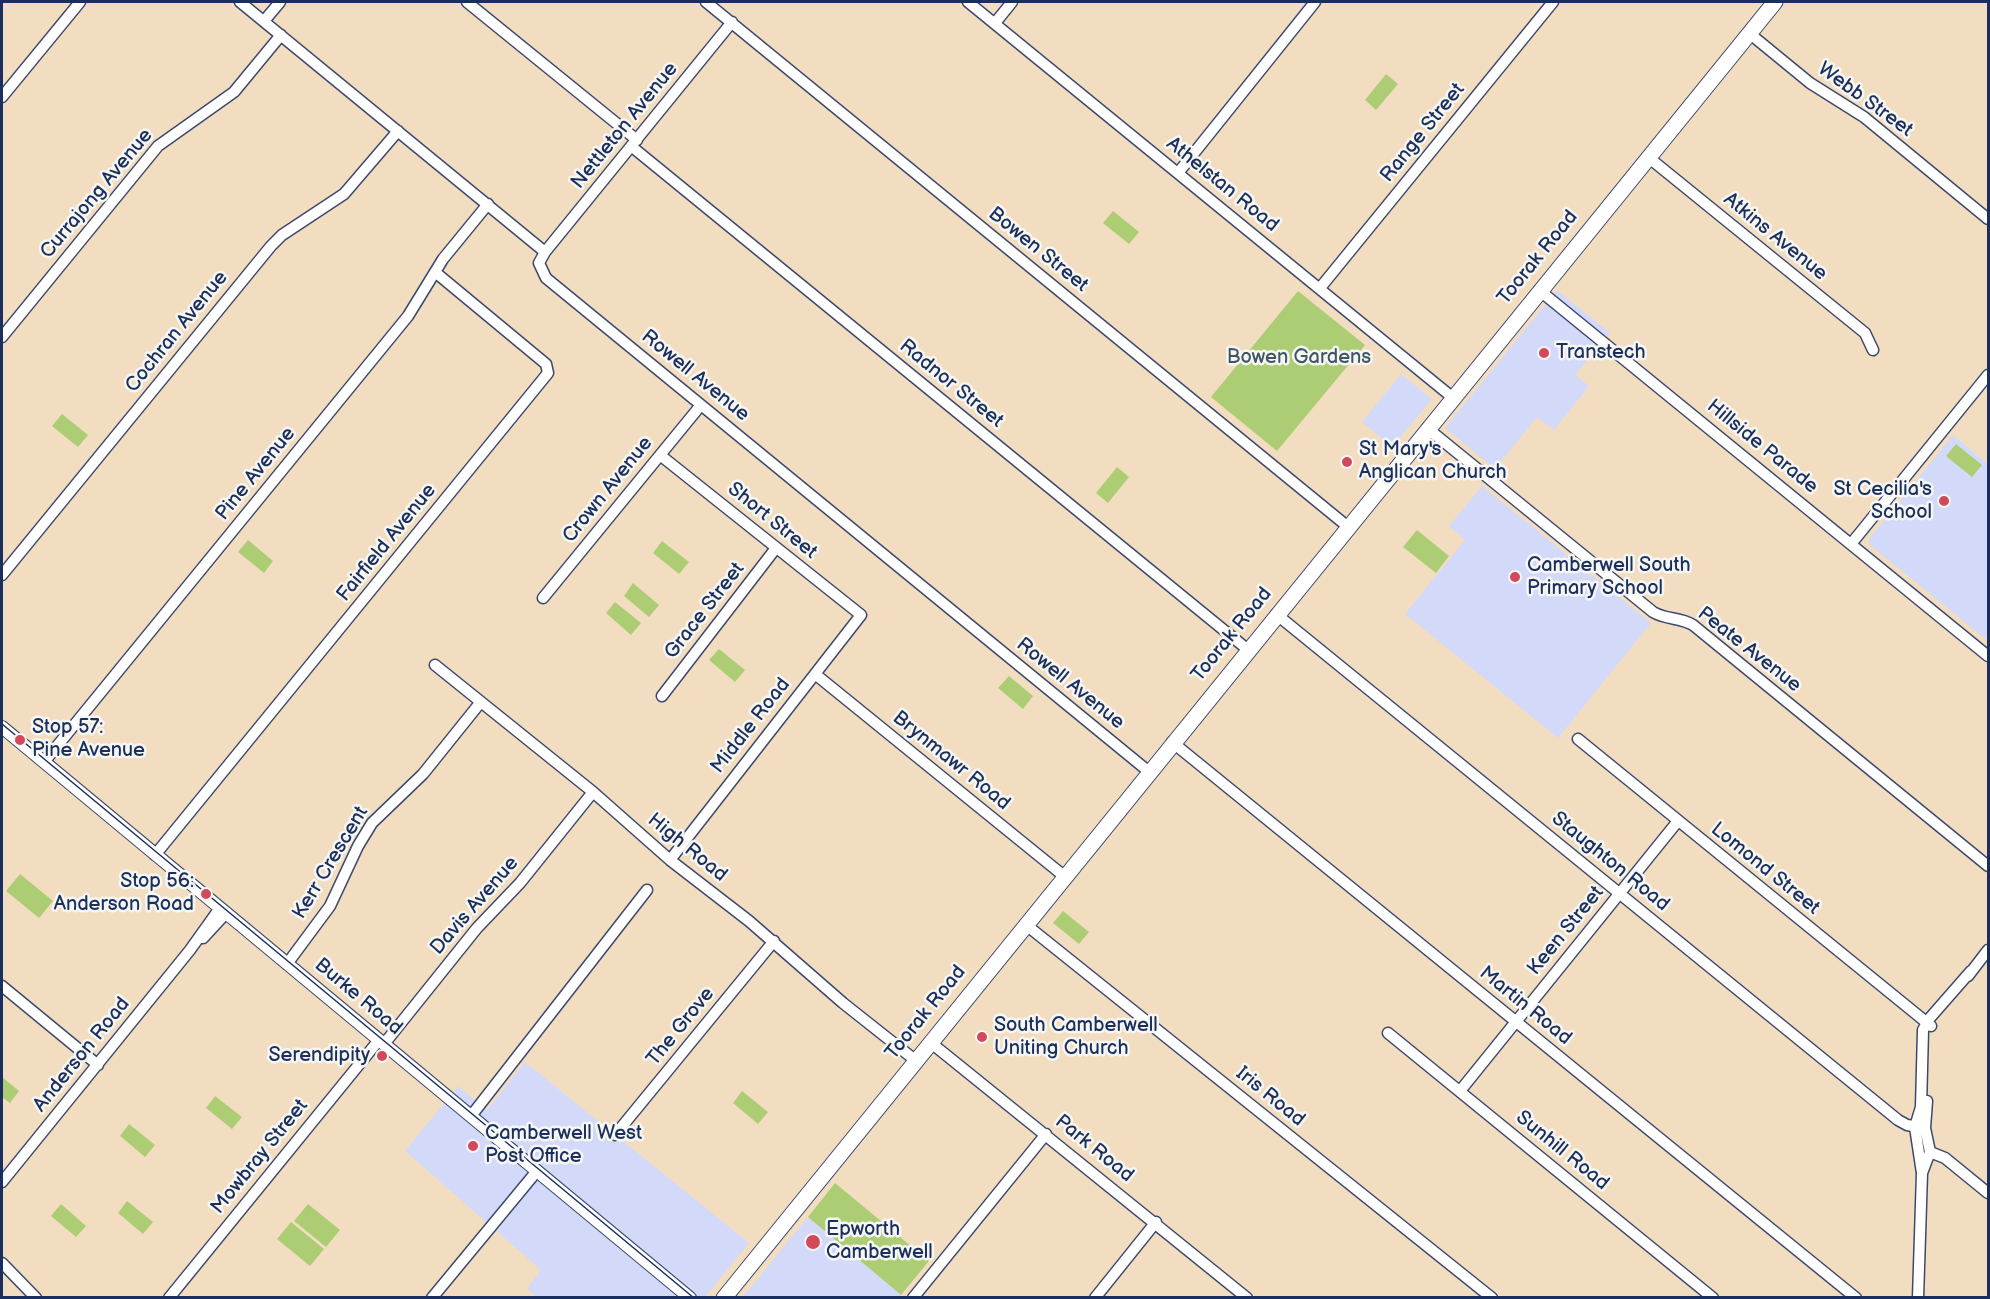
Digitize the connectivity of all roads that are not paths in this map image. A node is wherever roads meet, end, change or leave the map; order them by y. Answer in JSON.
{"nodes":[{"id":1,"x":80,"y":2,"type":"edge"},
{"id":2,"x":240,"y":2,"type":"edge"},
{"id":3,"x":280,"y":2,"type":"edge"},
{"id":4,"x":467,"y":2,"type":"edge"},
{"id":5,"x":706,"y":2,"type":"edge"},
{"id":6,"x":968,"y":2,"type":"edge"},
{"id":7,"x":1012,"y":2,"type":"edge"},
{"id":8,"x":1315,"y":2,"type":"edge"},
{"id":9,"x":1553,"y":2,"type":"edge"},
{"id":10,"x":1775,"y":2,"type":"edge"},
{"id":11,"x":264,"y":21,"type":"junction"},
{"id":12,"x":732,"y":22,"type":"junction"},
{"id":13,"x":995,"y":23,"type":"junction"},
{"id":14,"x":1749,"y":33,"type":"junction"},
{"id":15,"x":280,"y":35,"type":"junction"},
{"id":16,"x":2,"y":98,"type":"edge"},
{"id":17,"x":398,"y":131,"type":"junction"},
{"id":18,"x":634,"y":143,"type":"junction"},
{"id":19,"x":1648,"y":157,"type":"junction"},
{"id":20,"x":1178,"y":172,"type":"junction"},
{"id":21,"x":488,"y":204,"type":"junction"},
{"id":22,"x":1989,"y":219,"type":"edge"},
{"id":23,"x":545,"y":252,"type":"junction"},
{"id":24,"x":435,"y":272,"type":"junction"},
{"id":25,"x":1320,"y":288,"type":"junction"},
{"id":26,"x":1539,"y":290,"type":"junction"},
{"id":27,"x":2,"y":337,"type":"edge"},
{"id":28,"x":1873,"y":350,"type":"dead end"},
{"id":29,"x":1989,"y":375,"type":"edge"},
{"id":30,"x":1452,"y":397,"type":"junction"},
{"id":31,"x":701,"y":405,"type":"junction"},
{"id":32,"x":1427,"y":428,"type":"junction"},
{"id":33,"x":660,"y":455,"type":"junction"},
{"id":34,"x":1347,"y":526,"type":"junction"},
{"id":35,"x":1851,"y":544,"type":"junction"},
{"id":36,"x":776,"y":548,"type":"junction"},
{"id":37,"x":2,"y":575,"type":"edge"},
{"id":38,"x":543,"y":598,"type":"dead end"},
{"id":39,"x":1276,"y":614,"type":"junction"},
{"id":40,"x":861,"y":615,"type":"joint"},
{"id":41,"x":1247,"y":649,"type":"junction"},
{"id":42,"x":1989,"y":656,"type":"edge"},
{"id":43,"x":435,"y":665,"type":"dead end"},
{"id":44,"x":815,"y":674,"type":"junction"},
{"id":45,"x":662,"y":696,"type":"dead end"},
{"id":46,"x":480,"y":703,"type":"junction"},
{"id":47,"x":2,"y":727,"type":"edge"},
{"id":48,"x":1578,"y":739,"type":"dead end"},
{"id":49,"x":1172,"y":742,"type":"junction"},
{"id":50,"x":44,"y":762,"type":"junction"},
{"id":51,"x":1148,"y":771,"type":"junction"},
{"id":52,"x":592,"y":792,"type":"junction"},
{"id":53,"x":1678,"y":821,"type":"junction"},
{"id":54,"x":155,"y":855,"type":"junction"},
{"id":55,"x":670,"y":860,"type":"junction"},
{"id":56,"x":1989,"y":866,"type":"edge"},
{"id":57,"x":1064,"y":876,"type":"junction"},
{"id":58,"x":647,"y":890,"type":"dead end"},
{"id":59,"x":1620,"y":893,"type":"junction"},
{"id":60,"x":223,"y":910,"type":"junction"},
{"id":61,"x":1025,"y":924,"type":"junction"},
{"id":62,"x":774,"y":941,"type":"junction"},
{"id":63,"x":1989,"y":950,"type":"edge"},
{"id":64,"x":287,"y":964,"type":"junction"},
{"id":65,"x":2,"y":986,"type":"edge"},
{"id":66,"x":1516,"y":1022,"type":"junction"},
{"id":67,"x":1928,"y":1025,"type":"junction"},
{"id":68,"x":1388,"y":1033,"type":"dead end"},
{"id":69,"x":382,"y":1042,"type":"junction"},
{"id":70,"x":930,"y":1042,"type":"junction"},
{"id":71,"x":915,"y":1060,"type":"junction"},
{"id":72,"x":98,"y":1065,"type":"junction"},
{"id":73,"x":1460,"y":1091,"type":"junction"},
{"id":74,"x":471,"y":1116,"type":"junction"},
{"id":75,"x":1920,"y":1127,"type":"junction"},
{"id":76,"x":1047,"y":1134,"type":"junction"},
{"id":77,"x":615,"y":1135,"type":"dead end"},
{"id":78,"x":1930,"y":1152,"type":"junction"},
{"id":79,"x":537,"y":1170,"type":"junction"},
{"id":80,"x":1922,"y":1173,"type":"junction"},
{"id":81,"x":2,"y":1182,"type":"edge"},
{"id":82,"x":1989,"y":1193,"type":"edge"},
{"id":83,"x":1156,"y":1222,"type":"junction"},
{"id":84,"x":2,"y":1263,"type":"edge"},
{"id":85,"x":1235,"y":1286,"type":"junction"},
{"id":86,"x":36,"y":1298,"type":"edge"},
{"id":87,"x":169,"y":1298,"type":"edge"},
{"id":88,"x":432,"y":1298,"type":"edge"},
{"id":89,"x":690,"y":1298,"type":"edge"},
{"id":90,"x":724,"y":1298,"type":"edge"},
{"id":91,"x":913,"y":1298,"type":"edge"},
{"id":92,"x":1095,"y":1298,"type":"edge"},
{"id":93,"x":1247,"y":1298,"type":"edge"},
{"id":94,"x":1256,"y":1298,"type":"edge"},
{"id":95,"x":1492,"y":1298,"type":"edge"},
{"id":96,"x":1713,"y":1298,"type":"edge"},
{"id":97,"x":1856,"y":1298,"type":"edge"},
{"id":98,"x":1918,"y":1298,"type":"edge"}],
"edges":[{"from":1,"to":16,"type":"street"},
{"from":2,"to":11,"type":"street"},
{"from":3,"to":11,"type":"street"},
{"from":4,"to":18,"type":"street","name":"Radnor Street"},
{"from":5,"to":12,"type":"street","name":"Bowen Street"},
{"from":6,"to":13,"type":"street","name":"Athelstan Road"},
{"from":7,"to":13,"type":"street"},
{"from":8,"to":20,"type":"street"},
{"from":9,"to":25,"type":"street","name":"Range Street"},
{"from":10,"to":14,"type":"highway","name":"Toorak Road"},
{"from":11,"to":15,"type":"street"},
{"from":12,"to":18,"type":"street","name":"Nettleton Avenue"},
{"from":12,"to":34,"type":"street","name":"Bowen Street"},
{"from":13,"to":20,"type":"street","name":"Athelstan Road"},
{"from":14,"to":19,"type":"highway","name":"Toorak Road"},
{"from":14,"to":22,"type":"street","name":"Webb Street"},
{"from":15,"to":17,"type":"street"},
{"from":15,"to":27,"type":"street","name":"Currajong Avenue"},
{"from":17,"to":21,"type":"street"},
{"from":17,"to":37,"type":"street","name":"Cochran Avenue"},
{"from":18,"to":23,"type":"street","name":"Nettleton Avenue"},
{"from":18,"to":41,"type":"street","name":"Radnor Street"},
{"from":19,"to":26,"type":"highway","name":"Toorak Road"},
{"from":19,"to":28,"type":"street","name":"Atkins Avenue"},
{"from":20,"to":25,"type":"street","name":"Athelstan Road"},
{"from":21,"to":23,"type":"street"},
{"from":21,"to":24,"type":"street","name":"Pine Avenue"},
{"from":23,"to":31,"type":"street","name":"Rowell Avenue"},
{"from":24,"to":50,"type":"street","name":"Pine Avenue"},
{"from":24,"to":54,"type":"street","name":"Fairfield Avenue"},
{"from":25,"to":30,"type":"street","name":"Athelstan Road"},
{"from":26,"to":30,"type":"highway","name":"Toorak Road"},
{"from":26,"to":35,"type":"street","name":"Hillside Parade"},
{"from":29,"to":35,"type":"street"},
{"from":30,"to":32,"type":"highway","name":"Toorak Road"},
{"from":31,"to":33,"type":"street","name":"Crown Avenue"},
{"from":31,"to":51,"type":"street","name":"Rowell Avenue"},
{"from":32,"to":34,"type":"highway","name":"Toorak Road"},
{"from":32,"to":56,"type":"street","name":"Peate Avenue"},
{"from":33,"to":36,"type":"street","name":"Short Street"},
{"from":33,"to":38,"type":"street","name":"Crown Avenue"},
{"from":34,"to":39,"type":"highway","name":"Toorak Road"},
{"from":35,"to":42,"type":"street","name":"Hillside Parade"},
{"from":36,"to":40,"type":"street","name":"Short Street"},
{"from":36,"to":45,"type":"street","name":"Grace Street"},
{"from":39,"to":41,"type":"highway","name":"Toorak Road"},
{"from":39,"to":59,"type":"street","name":"Staughton Road"},
{"from":40,"to":44,"type":"street","name":"Middle Road"},
{"from":41,"to":49,"type":"highway","name":"Toorak Road"},
{"from":43,"to":46,"type":"street","name":"High Road"},
{"from":44,"to":55,"type":"street","name":"Middle Road"},
{"from":44,"to":57,"type":"street","name":"Brynmawr Road"},
{"from":46,"to":52,"type":"street","name":"High Road"},
{"from":46,"to":64,"type":"street","name":"Kerr Crescent"},
{"from":47,"to":50,"type":"main road","name":"Burke Road"},
{"from":48,"to":53,"type":"street","name":"Lomond Street"},
{"from":49,"to":51,"type":"highway","name":"Toorak Road"},
{"from":49,"to":66,"type":"street","name":"Martin Road"},
{"from":50,"to":54,"type":"main road","name":"Burke Road"},
{"from":51,"to":57,"type":"highway","name":"Toorak Road"},
{"from":52,"to":55,"type":"street","name":"High Road"},
{"from":52,"to":69,"type":"street","name":"Davis Avenue"},
{"from":53,"to":59,"type":"street","name":"Keen Street"},
{"from":53,"to":67,"type":"street","name":"Lomond Street"},
{"from":54,"to":60,"type":"main road","name":"Burke Road"},
{"from":55,"to":62,"type":"street","name":"High Road"},
{"from":57,"to":61,"type":"highway","name":"Toorak Road"},
{"from":58,"to":74,"type":"street"},
{"from":59,"to":66,"type":"street","name":"Keen Street"},
{"from":59,"to":75,"type":"street","name":"Staughton Road"},
{"from":60,"to":64,"type":"main road","name":"Burke Road"},
{"from":60,"to":72,"type":"street","name":"Anderson Road"},
{"from":61,"to":70,"type":"highway","name":"Toorak Road"},
{"from":61,"to":95,"type":"street","name":"Iris Road"},
{"from":62,"to":71,"type":"street","name":"High Road"},
{"from":62,"to":77,"type":"street","name":"The Grove"},
{"from":63,"to":67,"type":"street"},
{"from":64,"to":69,"type":"main road","name":"Burke Road"},
{"from":65,"to":72,"type":"street"},
{"from":66,"to":73,"type":"street","name":"Keen Street"},
{"from":66,"to":97,"type":"street","name":"Martin Road"},
{"from":67,"to":75,"type":"street"},
{"from":68,"to":73,"type":"street","name":"Sunhill Road"},
{"from":69,"to":74,"type":"main road","name":"Burke Road"},
{"from":69,"to":87,"type":"street","name":"Mowbray Street"},
{"from":70,"to":71,"type":"highway","name":"Toorak Road"},
{"from":70,"to":76,"type":"street","name":"Park Road"},
{"from":71,"to":90,"type":"highway","name":"Toorak Road"},
{"from":72,"to":81,"type":"street","name":"Anderson Road"},
{"from":73,"to":96,"type":"street","name":"Sunhill Road"},
{"from":74,"to":79,"type":"main road","name":"Burke Road"},
{"from":75,"to":78,"type":"street"},
{"from":75,"to":80,"type":"street"},
{"from":76,"to":83,"type":"street","name":"Park Road"},
{"from":76,"to":91,"type":"street"},
{"from":78,"to":80,"type":"street"},
{"from":78,"to":82,"type":"street"},
{"from":79,"to":88,"type":"street"},
{"from":79,"to":89,"type":"main road","name":"Burke Road"},
{"from":80,"to":98,"type":"street"},
{"from":83,"to":85,"type":"street","name":"Park Road"},
{"from":83,"to":92,"type":"street"},
{"from":84,"to":86,"type":"street"},
{"from":85,"to":93,"type":"street","name":"Park Road"},
{"from":85,"to":94,"type":"street","name":"Park Road"}]}
